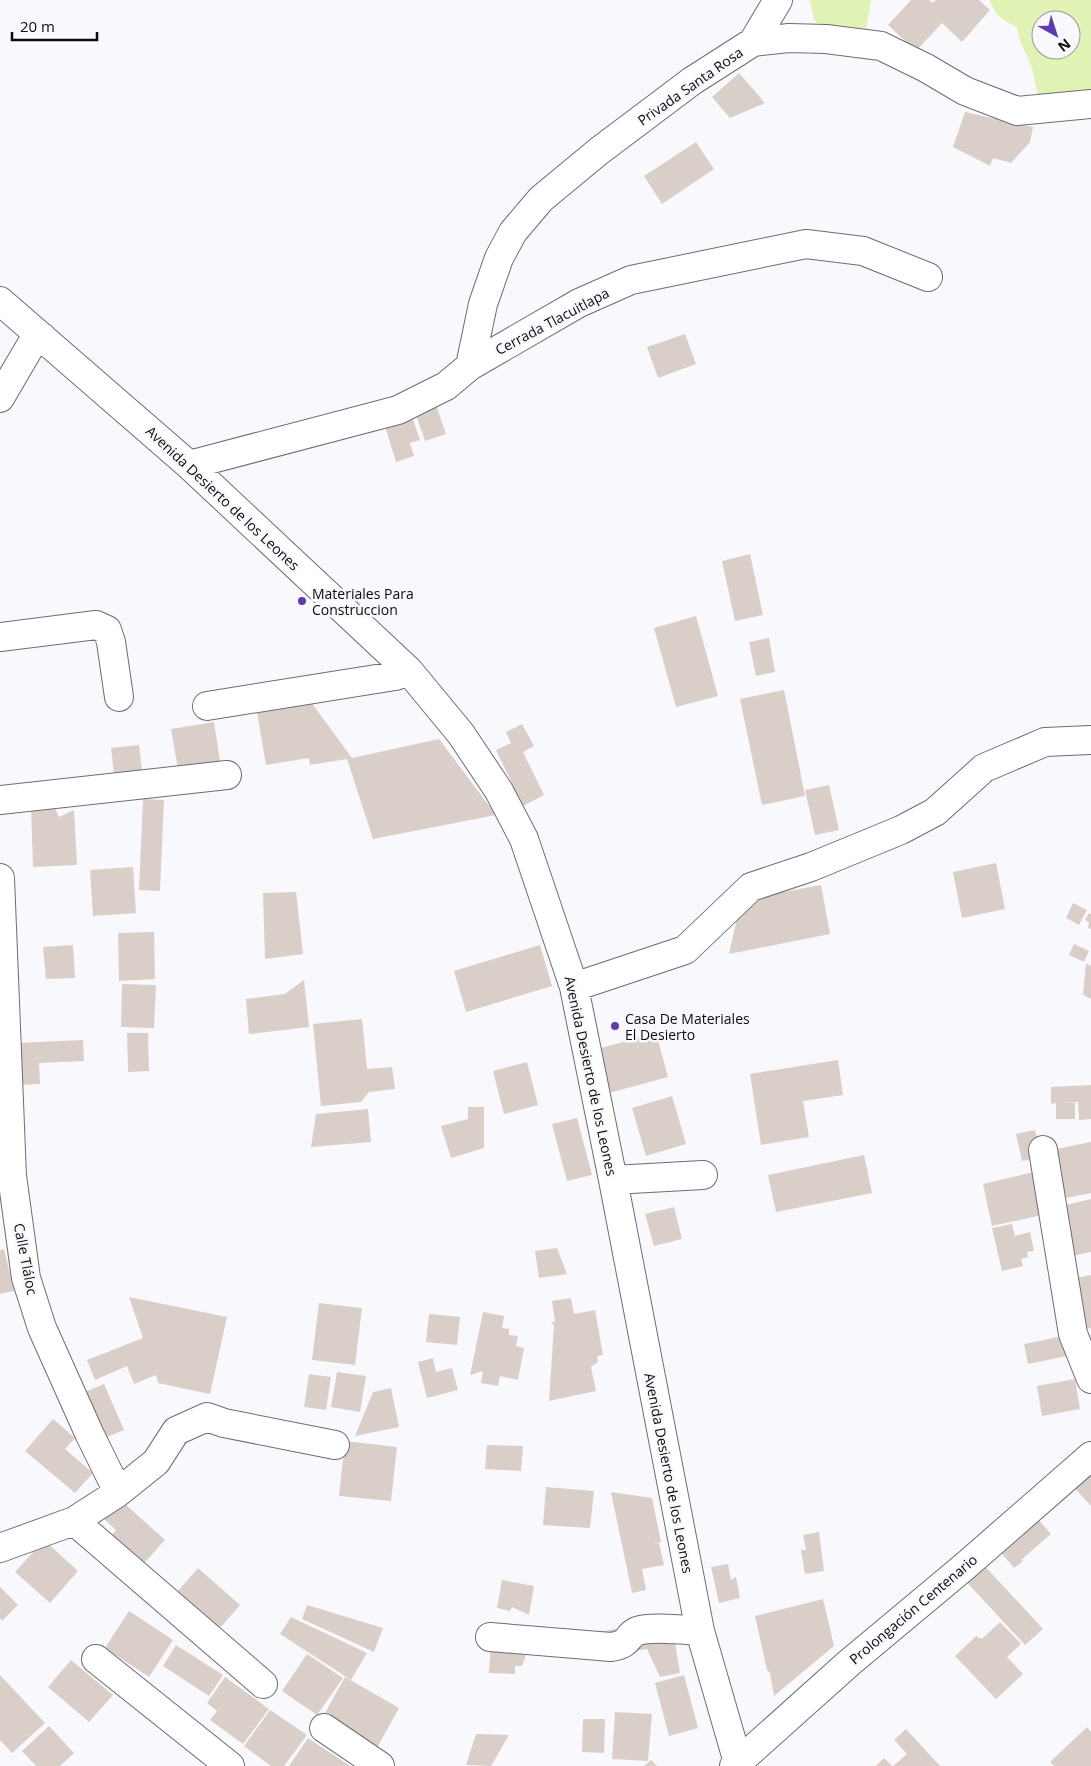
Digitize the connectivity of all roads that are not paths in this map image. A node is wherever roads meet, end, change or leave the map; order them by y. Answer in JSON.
{"nodes":[{"id":1,"x":778,"y":0,"type":"edge"},
{"id":2,"x":753,"y":42,"type":"junction"},
{"id":3,"x":1091,"y":104,"type":"edge"},
{"id":4,"x":928,"y":277,"type":"dead end"},
{"id":5,"x":0,"y":301,"type":"edge"},
{"id":6,"x":42,"y":337,"type":"junction"},
{"id":7,"x":470,"y":366,"type":"junction"},
{"id":8,"x":0,"y":398,"type":"edge"},
{"id":9,"x":189,"y":465,"type":"junction"},
{"id":10,"x":0,"y":637,"type":"edge"},
{"id":11,"x":409,"y":671,"type":"junction"},
{"id":12,"x":119,"y":698,"type":"dead end"},
{"id":13,"x":207,"y":706,"type":"dead end"},
{"id":14,"x":1091,"y":740,"type":"edge"},
{"id":15,"x":227,"y":776,"type":"dead end"},
{"id":16,"x":0,"y":800,"type":"edge"},
{"id":17,"x":0,"y":878,"type":"edge"},
{"id":18,"x":574,"y":987,"type":"junction"},
{"id":19,"x":1043,"y":1150,"type":"dead end"},
{"id":20,"x":702,"y":1175,"type":"dead end"},
{"id":21,"x":613,"y":1180,"type":"junction"},
{"id":22,"x":1091,"y":1379,"type":"edge"},
{"id":23,"x":335,"y":1445,"type":"dead end"},
{"id":24,"x":1091,"y":1456,"type":"edge"},
{"id":25,"x":118,"y":1492,"type":"junction"},
{"id":26,"x":74,"y":1521,"type":"junction"},
{"id":27,"x":0,"y":1548,"type":"edge"},
{"id":28,"x":700,"y":1631,"type":"junction"},
{"id":29,"x":490,"y":1637,"type":"dead end"},
{"id":30,"x":96,"y":1659,"type":"dead end"},
{"id":31,"x":263,"y":1684,"type":"dead end"},
{"id":32,"x":324,"y":1728,"type":"dead end"},
{"id":33,"x":737,"y":1765,"type":"edge"},
{"id":34,"x":230,"y":1766,"type":"edge"},
{"id":35,"x":380,"y":1766,"type":"edge"}],
"edges":[{"from":1,"to":2,"type":"street"},
{"from":2,"to":3,"type":"street","name":"Privada Santa Rosa"},
{"from":2,"to":7,"type":"street","name":"Privada Santa Rosa"},
{"from":4,"to":7,"type":"street","name":"Cerrada Tlacuitlapa"},
{"from":5,"to":6,"type":"street","name":"Avenida Desierto de los Leones"},
{"from":6,"to":8,"type":"street"},
{"from":6,"to":9,"type":"street","name":"Avenida Desierto de los Leones"},
{"from":7,"to":9,"type":"street","name":"Cerrada Tlacuitlapa"},
{"from":9,"to":11,"type":"street","name":"Avenida Desierto de los Leones"},
{"from":10,"to":12,"type":"street"},
{"from":11,"to":13,"type":"street"},
{"from":11,"to":18,"type":"street","name":"Avenida Desierto de los Leones"},
{"from":14,"to":18,"type":"street"},
{"from":15,"to":16,"type":"street"},
{"from":17,"to":25,"type":"street","name":"Calle Tláloc"},
{"from":18,"to":21,"type":"street","name":"Avenida Desierto de los Leones"},
{"from":19,"to":22,"type":"street"},
{"from":20,"to":21,"type":"street"},
{"from":21,"to":28,"type":"street","name":"Avenida Desierto de los Leones"},
{"from":23,"to":25,"type":"street"},
{"from":24,"to":33,"type":"street","name":"Prolongación Centenario"},
{"from":25,"to":26,"type":"street"},
{"from":26,"to":27,"type":"street"},
{"from":26,"to":31,"type":"street"},
{"from":28,"to":29,"type":"street"},
{"from":28,"to":33,"type":"street","name":"Avenida Desierto de los Leones"},
{"from":30,"to":34,"type":"street"},
{"from":32,"to":35,"type":"street"}]}
